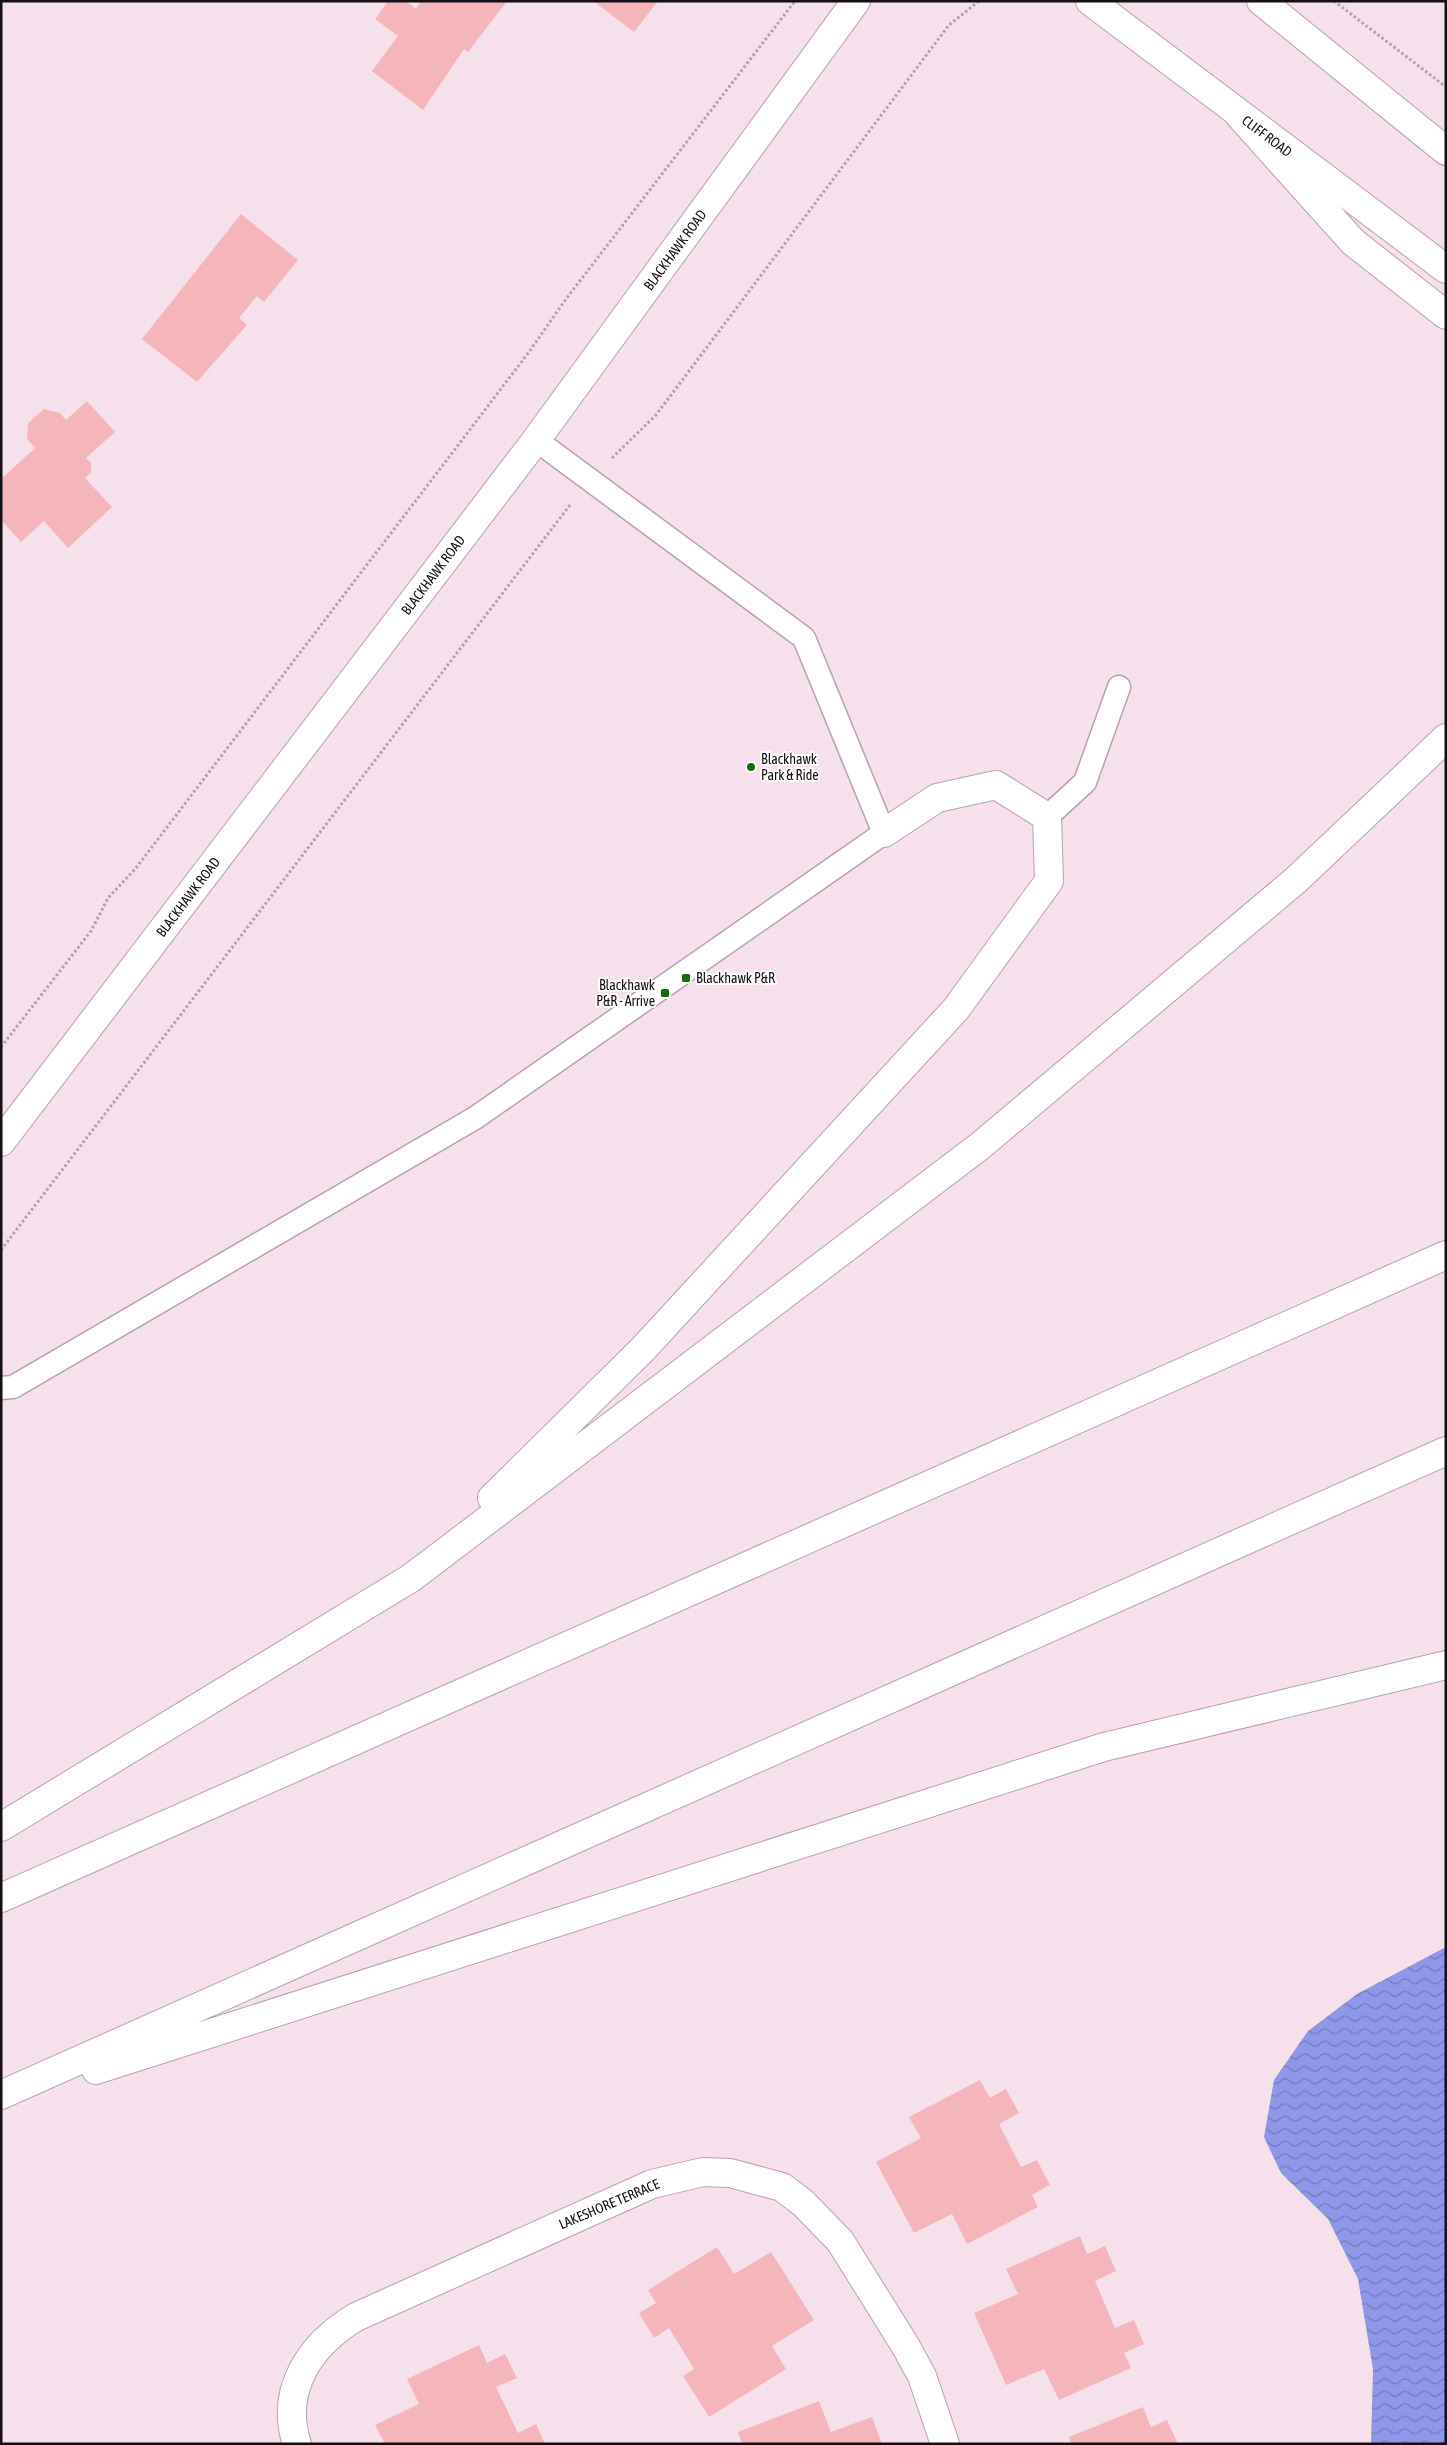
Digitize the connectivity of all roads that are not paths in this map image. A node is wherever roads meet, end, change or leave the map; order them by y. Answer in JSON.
{"nodes":[{"id":1,"x":856,"y":1,"type":"edge"},
{"id":2,"x":1090,"y":1,"type":"edge"},
{"id":3,"x":1261,"y":1,"type":"edge"},
{"id":4,"x":1240,"y":116,"type":"junction"},
{"id":5,"x":1446,"y":151,"type":"edge"},
{"id":6,"x":1446,"y":269,"type":"edge"},
{"id":7,"x":1446,"y":316,"type":"edge"},
{"id":8,"x":536,"y":440,"type":"junction"},
{"id":9,"x":1118,"y":687,"type":"dead end"},
{"id":10,"x":1446,"y":738,"type":"edge"},
{"id":11,"x":1047,"y":817,"type":"junction"},
{"id":12,"x":884,"y":833,"type":"junction"},
{"id":13,"x":1,"y":1142,"type":"edge"},
{"id":14,"x":1446,"y":1255,"type":"edge"},
{"id":15,"x":1,"y":1388,"type":"edge"},
{"id":16,"x":1446,"y":1451,"type":"edge"},
{"id":17,"x":411,"y":1578,"type":"junction"},
{"id":18,"x":1446,"y":1664,"type":"edge"},
{"id":19,"x":1,"y":1827,"type":"edge"},
{"id":20,"x":1,"y":1898,"type":"edge"},
{"id":21,"x":1,"y":2095,"type":"edge"},
{"id":22,"x":1,"y":2100,"type":"edge"},
{"id":23,"x":297,"y":2444,"type":"edge"},
{"id":24,"x":945,"y":2444,"type":"edge"}],
"edges":[{"from":1,"to":8,"type":"main road","name":"BLACKHAWK ROAD"},
{"from":2,"to":4,"type":"main road","name":"CLIFF ROAD"},
{"from":3,"to":5,"type":"main road"},
{"from":4,"to":6,"type":"main road","name":"CLIFF ROAD"},
{"from":4,"to":7,"type":"main road"},
{"from":8,"to":12,"type":"lane"},
{"from":8,"to":13,"type":"main road","name":"BLACKHAWK ROAD"},
{"from":9,"to":11,"type":"lane"},
{"from":10,"to":17,"type":"main road"},
{"from":11,"to":12,"type":"main road"},
{"from":11,"to":17,"type":"main road"},
{"from":12,"to":15,"type":"lane"},
{"from":14,"to":20,"type":"main road"},
{"from":16,"to":21,"type":"main road"},
{"from":17,"to":19,"type":"main road"},
{"from":18,"to":22,"type":"main road"},
{"from":23,"to":24,"type":"main road","name":"LAKESHORE TERRACE"}]}
